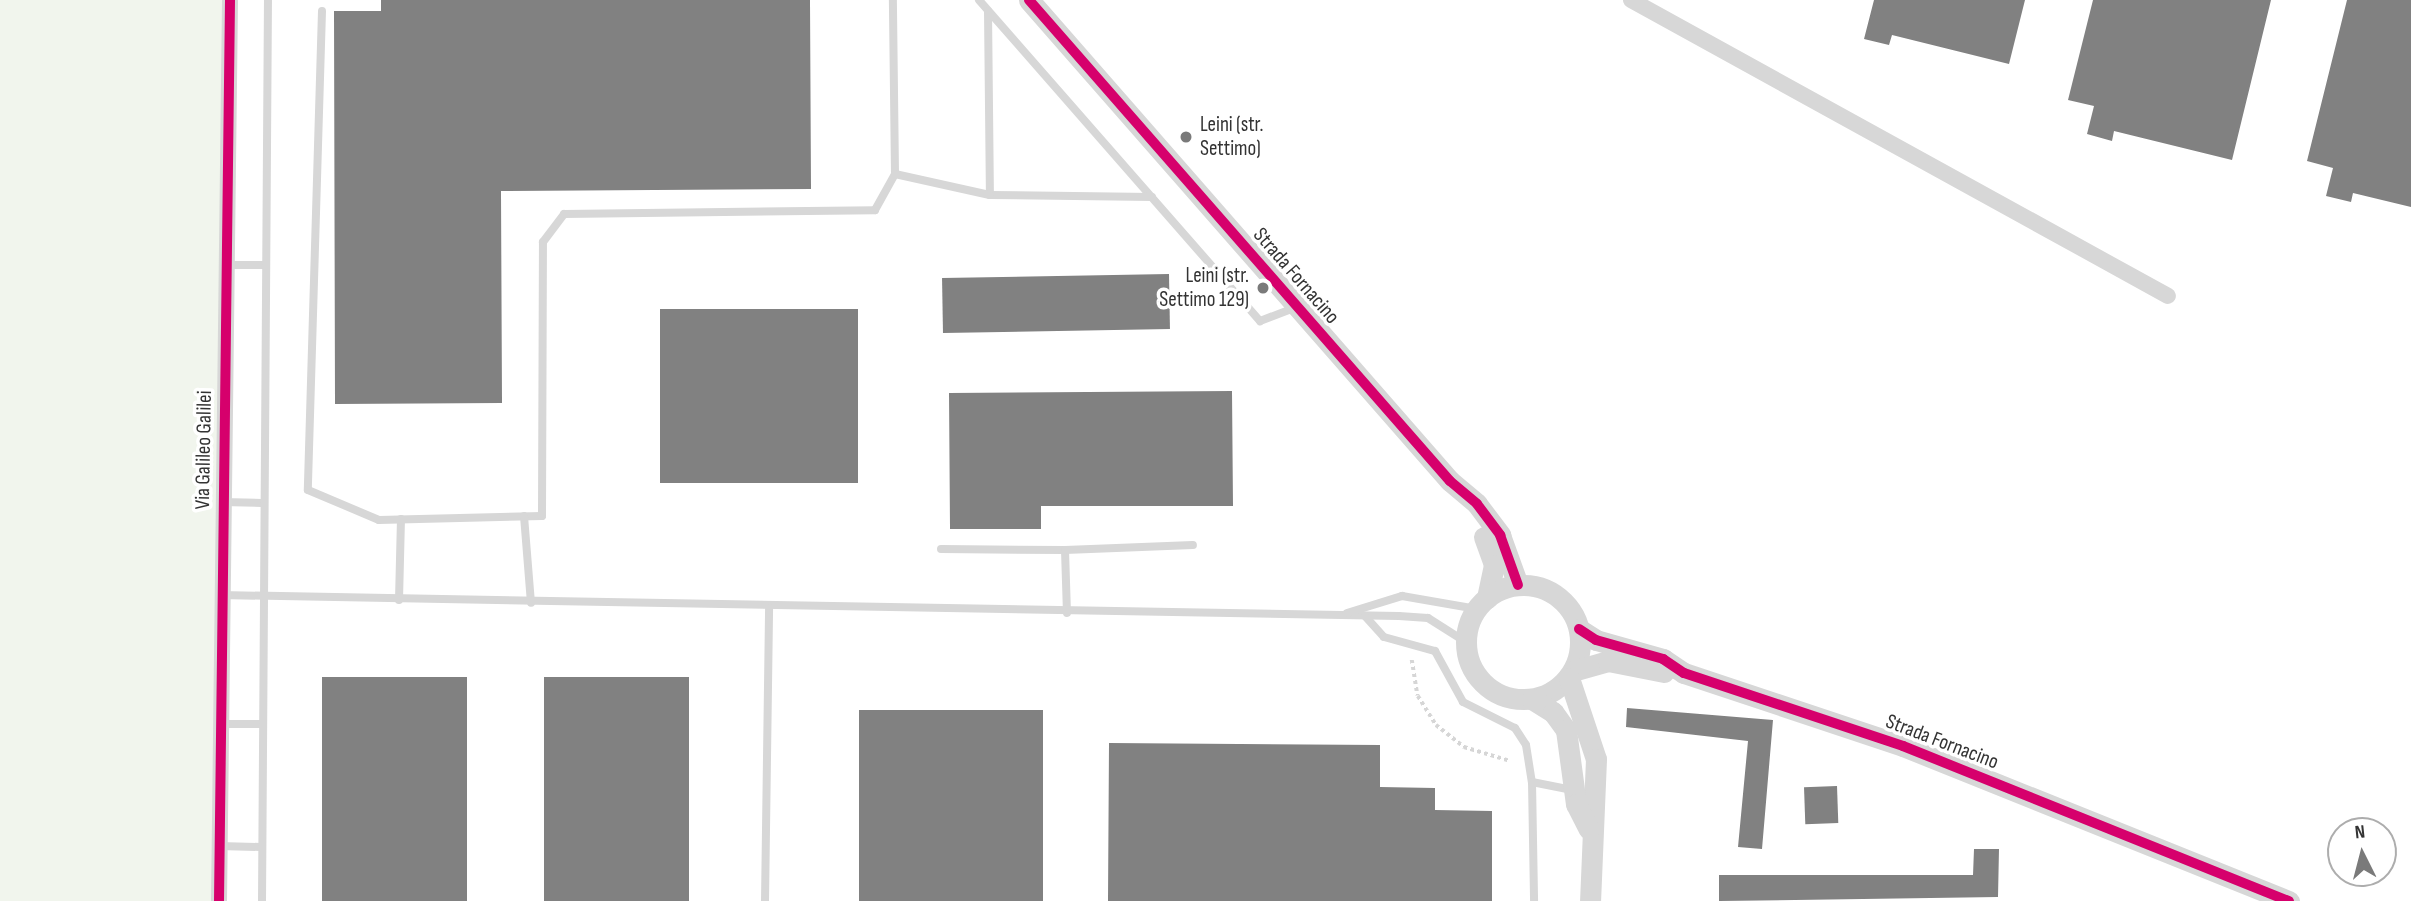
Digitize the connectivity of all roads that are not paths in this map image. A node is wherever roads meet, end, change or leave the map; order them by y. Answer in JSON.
{"nodes":[{"id":1,"x":230,"y":0,"type":"edge"},
{"id":2,"x":268,"y":0,"type":"edge"},
{"id":3,"x":893,"y":0,"type":"edge"},
{"id":4,"x":979,"y":0,"type":"edge"},
{"id":5,"x":1029,"y":0,"type":"edge"},
{"id":6,"x":1631,"y":0,"type":"edge"},
{"id":7,"x":988,"y":11,"type":"junction"},
{"id":8,"x":322,"y":12,"type":"dead end"},
{"id":9,"x":895,"y":174,"type":"junction"},
{"id":10,"x":990,"y":195,"type":"junction"},
{"id":11,"x":1152,"y":197,"type":"junction"},
{"id":12,"x":228,"y":265,"type":"junction"},
{"id":13,"x":265,"y":265,"type":"junction"},
{"id":14,"x":2168,"y":296,"type":"dead end"},
{"id":15,"x":1298,"y":307,"type":"junction"},
{"id":16,"x":1450,"y":481,"type":"junction"},
{"id":17,"x":222,"y":502,"type":"junction"},
{"id":18,"x":262,"y":503,"type":"junction"},
{"id":19,"x":524,"y":516,"type":"junction"},
{"id":20,"x":401,"y":519,"type":"junction"},
{"id":21,"x":1193,"y":545,"type":"dead end"},
{"id":22,"x":941,"y":549,"type":"dead end"},
{"id":23,"x":1065,"y":550,"type":"junction"},
{"id":24,"x":1518,"y":585,"type":"junction"},
{"id":25,"x":220,"y":596,"type":"junction"},
{"id":26,"x":261,"y":597,"type":"junction"},
{"id":27,"x":399,"y":600,"type":"junction"},
{"id":28,"x":531,"y":603,"type":"junction"},
{"id":29,"x":1482,"y":603,"type":"junction"},
{"id":30,"x":769,"y":608,"type":"junction"},
{"id":31,"x":1067,"y":613,"type":"junction"},
{"id":32,"x":1337,"y":616,"type":"junction"},
{"id":33,"x":1365,"y":616,"type":"junction"},
{"id":34,"x":1579,"y":629,"type":"junction"},
{"id":35,"x":1466,"y":642,"type":"junction"},
{"id":36,"x":1684,"y":673,"type":"junction"},
{"id":37,"x":1571,"y":674,"type":"junction"},
{"id":38,"x":1532,"y":699,"type":"junction"},
{"id":39,"x":219,"y":724,"type":"junction"},
{"id":40,"x":261,"y":724,"type":"junction"},
{"id":41,"x":1532,"y":782,"type":"junction"},
{"id":42,"x":1586,"y":790,"type":"junction"},
{"id":43,"x":219,"y":846,"type":"junction"},
{"id":44,"x":261,"y":847,"type":"junction"},
{"id":45,"x":219,"y":901,"type":"edge"},
{"id":46,"x":262,"y":901,"type":"edge"},
{"id":47,"x":765,"y":901,"type":"edge"},
{"id":48,"x":1534,"y":901,"type":"edge"},
{"id":49,"x":1590,"y":901,"type":"edge"},
{"id":50,"x":2288,"y":901,"type":"edge"}],
"edges":[{"from":1,"to":12,"type":"street","name":"Via Galileo Galilei"},
{"from":2,"to":13,"type":"lane"},
{"from":3,"to":9,"type":"lane"},
{"from":4,"to":7,"type":"lane"},
{"from":5,"to":15,"type":"street","name":"Strada Fornacino"},
{"from":6,"to":14,"type":"street"},
{"from":7,"to":10,"type":"lane"},
{"from":7,"to":11,"type":"lane"},
{"from":8,"to":20,"type":"lane"},
{"from":9,"to":10,"type":"lane"},
{"from":9,"to":19,"type":"lane"},
{"from":10,"to":11,"type":"lane"},
{"from":11,"to":15,"type":"lane"},
{"from":12,"to":13,"type":"lane"},
{"from":12,"to":17,"type":"street","name":"Via Galileo Galilei"},
{"from":13,"to":18,"type":"lane"},
{"from":15,"to":16,"type":"street","name":"Strada Fornacino"},
{"from":16,"to":24,"type":"street","name":"Strada Fornacino"},
{"from":16,"to":29,"type":"street","name":"Strada Fornacino"},
{"from":17,"to":18,"type":"lane"},
{"from":17,"to":25,"type":"street","name":"Via Galileo Galilei"},
{"from":18,"to":26,"type":"lane"},
{"from":19,"to":20,"type":"lane"},
{"from":19,"to":28,"type":"lane"},
{"from":20,"to":27,"type":"lane"},
{"from":21,"to":23,"type":"lane"},
{"from":22,"to":23,"type":"lane"},
{"from":23,"to":31,"type":"lane"},
{"from":24,"to":29,"type":"street"},
{"from":24,"to":34,"type":"street"},
{"from":25,"to":26,"type":"lane"},
{"from":25,"to":39,"type":"street","name":"Via Galileo Galilei"},
{"from":26,"to":27,"type":"lane"},
{"from":26,"to":40,"type":"lane"},
{"from":27,"to":28,"type":"lane"},
{"from":28,"to":30,"type":"lane"},
{"from":29,"to":32,"type":"lane"},
{"from":29,"to":35,"type":"street"},
{"from":30,"to":31,"type":"lane"},
{"from":30,"to":47,"type":"lane"},
{"from":31,"to":32,"type":"lane"},
{"from":32,"to":33,"type":"lane"},
{"from":33,"to":35,"type":"lane"},
{"from":33,"to":41,"type":"lane"},
{"from":34,"to":36,"type":"street","name":"Strada Fornacino"},
{"from":34,"to":37,"type":"street"},
{"from":35,"to":38,"type":"street"},
{"from":36,"to":37,"type":"street","name":"Strada Fornacino"},
{"from":36,"to":50,"type":"street","name":"Strada Fornacino"},
{"from":37,"to":38,"type":"street"},
{"from":37,"to":42,"type":"street"},
{"from":38,"to":42,"type":"street"},
{"from":39,"to":40,"type":"lane"},
{"from":39,"to":43,"type":"street","name":"Via Galileo Galilei"},
{"from":40,"to":44,"type":"lane"},
{"from":41,"to":42,"type":"lane"},
{"from":41,"to":48,"type":"lane"},
{"from":42,"to":49,"type":"street"},
{"from":43,"to":44,"type":"lane"},
{"from":43,"to":45,"type":"street","name":"Via Galileo Galilei"},
{"from":44,"to":46,"type":"lane"}]}
